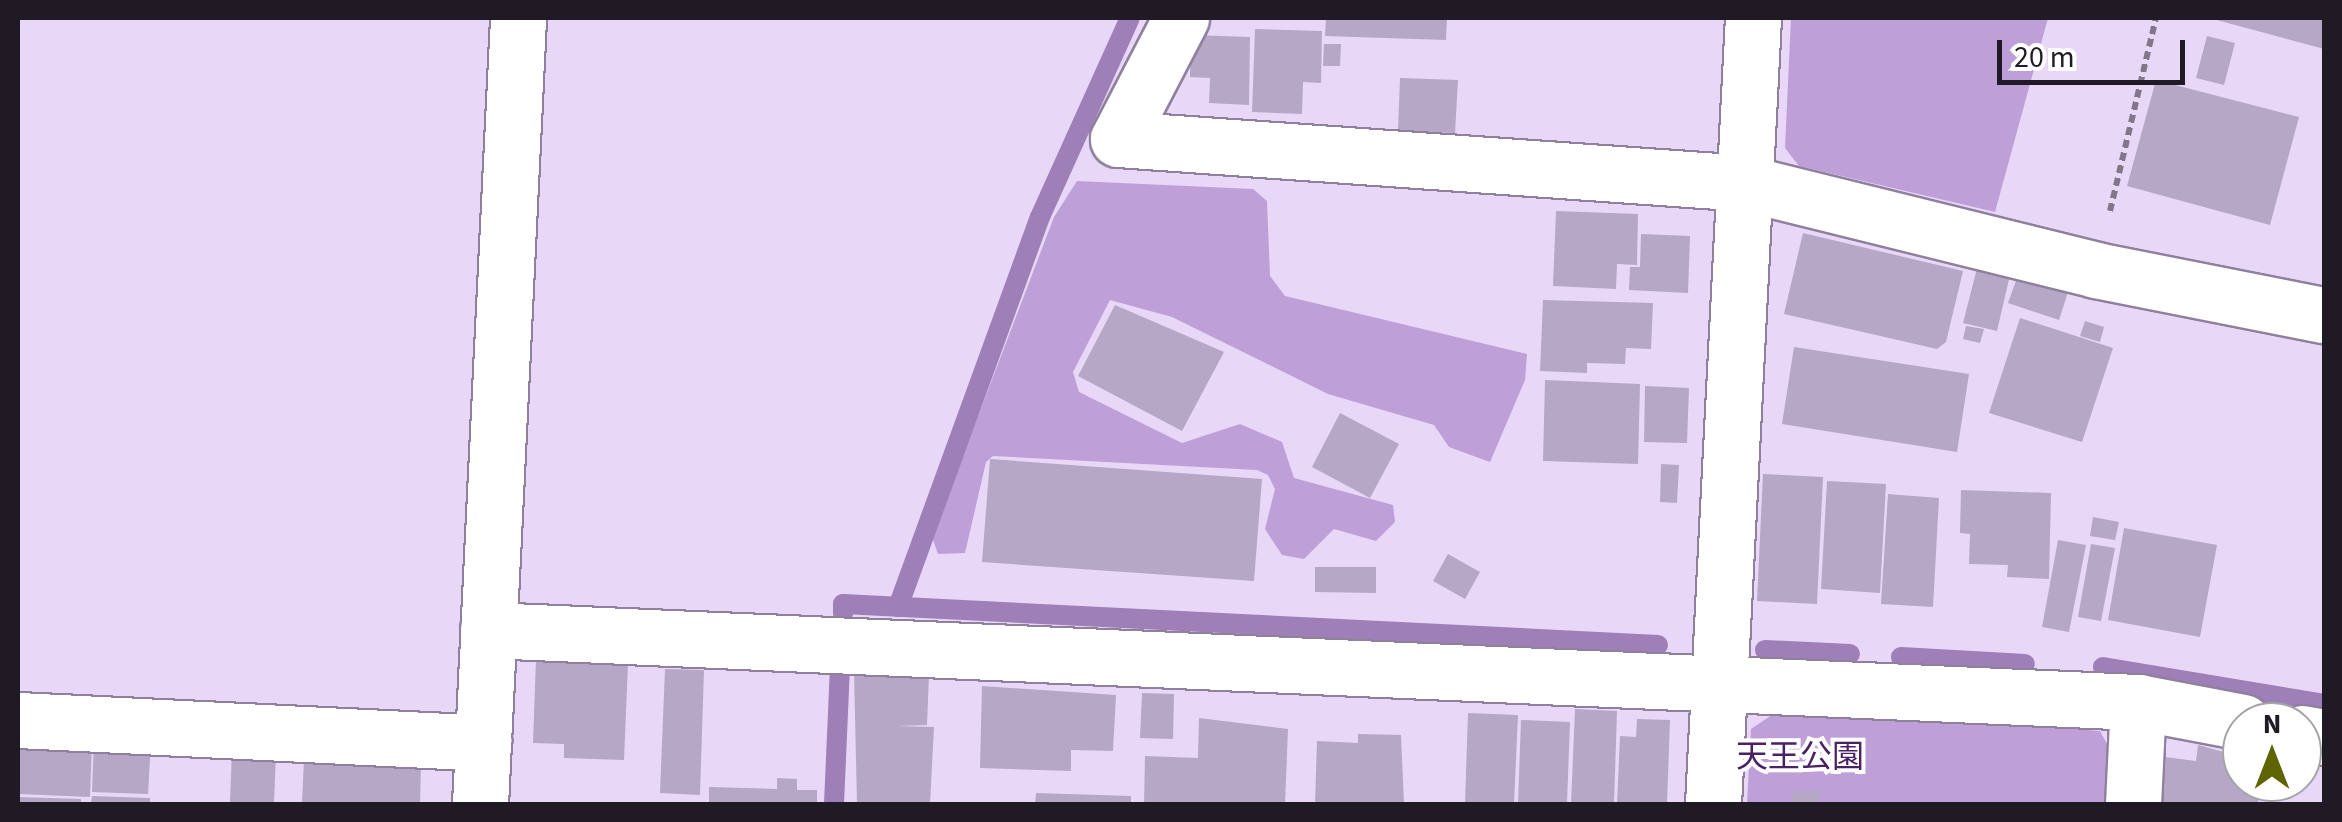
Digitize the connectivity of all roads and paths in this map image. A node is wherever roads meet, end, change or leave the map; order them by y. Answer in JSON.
{"nodes":[{"id":1,"x":518,"y":18,"type":"edge"},
{"id":2,"x":1181,"y":18,"type":"edge"},
{"id":3,"x":1753,"y":18,"type":"edge"},
{"id":4,"x":2156,"y":18,"type":"edge"},
{"id":5,"x":1745,"y":183,"type":"junction"},
{"id":6,"x":2096,"y":270,"type":"junction"},
{"id":7,"x":2324,"y":315,"type":"edge"},
{"id":8,"x":488,"y":630,"type":"junction"},
{"id":9,"x":1719,"y":687,"type":"junction"},
{"id":10,"x":2138,"y":702,"type":"junction"},
{"id":11,"x":2222,"y":718,"type":"edge"},
{"id":12,"x":18,"y":720,"type":"edge"},
{"id":13,"x":483,"y":743,"type":"junction"},
{"id":14,"x":480,"y":804,"type":"edge"},
{"id":15,"x":1713,"y":804,"type":"edge"},
{"id":16,"x":2133,"y":804,"type":"edge"}],
"edges":[{"from":1,"to":8,"type":"street"},
{"from":2,"to":5,"type":"street"},
{"from":3,"to":5,"type":"street"},
{"from":4,"to":6,"type":"path"},
{"from":5,"to":6,"type":"street"},
{"from":5,"to":9,"type":"street"},
{"from":6,"to":7,"type":"street"},
{"from":8,"to":9,"type":"street"},
{"from":8,"to":13,"type":"street"},
{"from":9,"to":10,"type":"street"},
{"from":9,"to":15,"type":"street"},
{"from":10,"to":11,"type":"street"},
{"from":10,"to":16,"type":"street"},
{"from":12,"to":13,"type":"street"},
{"from":13,"to":14,"type":"street"}]}
